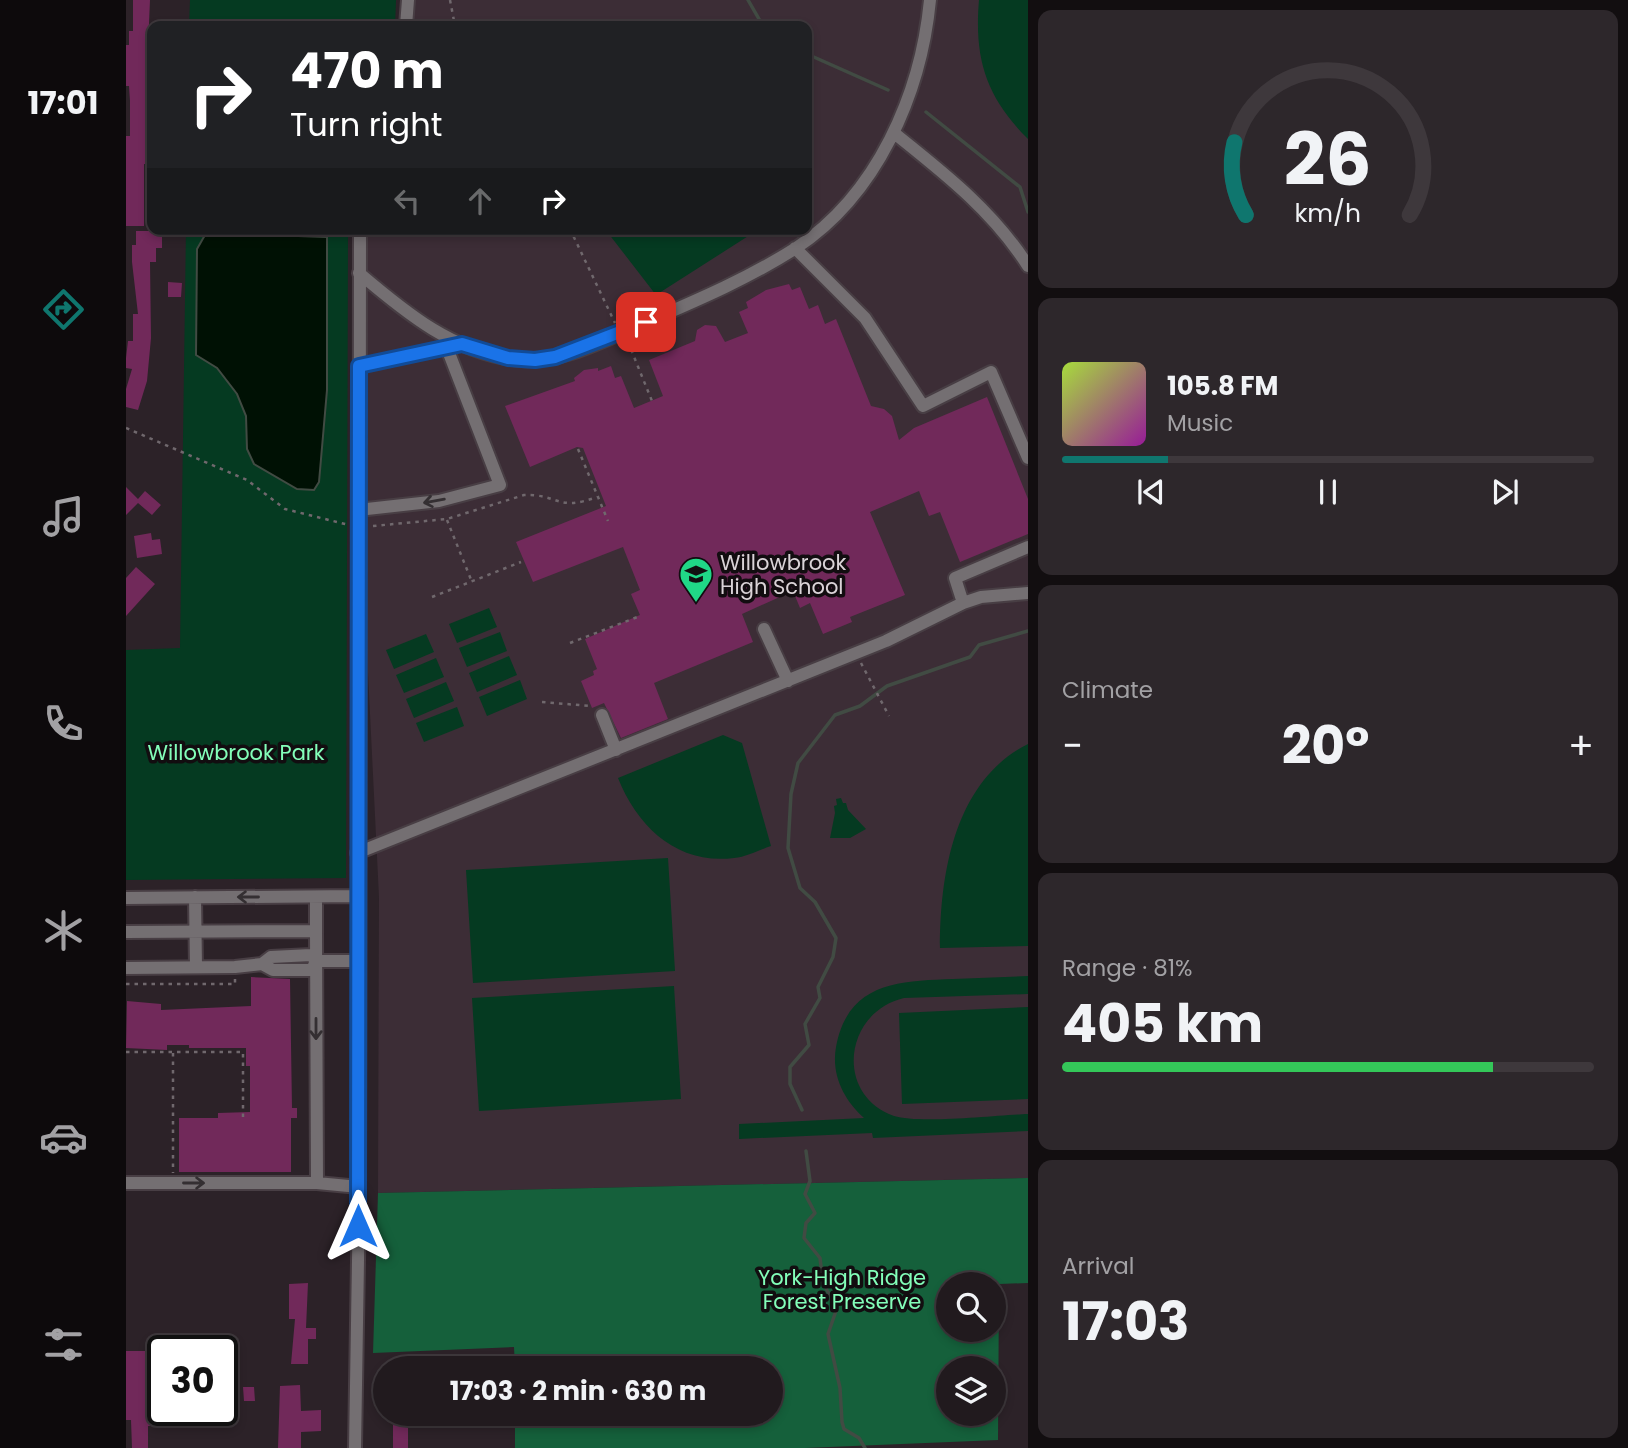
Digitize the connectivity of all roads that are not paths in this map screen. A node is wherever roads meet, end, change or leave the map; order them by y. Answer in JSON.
{"nodes":[{"id":1,"x":408,"y":0,"type":"edge"},
{"id":2,"x":930,"y":0,"type":"edge"},
{"id":3,"x":406,"y":21,"type":"edge"},
{"id":4,"x":894,"y":134,"type":"junction"},
{"id":5,"x":360,"y":235,"type":"edge"},
{"id":6,"x":795,"y":248,"type":"junction"},
{"id":7,"x":1028,"y":266,"type":"edge"},
{"id":8,"x":359,"y":273,"type":"junction"},
{"id":9,"x":462,"y":344,"type":"junction"},
{"id":10,"x":447,"y":348,"type":"junction"},
{"id":11,"x":359,"y":366,"type":"junction"},
{"id":12,"x":1028,"y":458,"type":"edge"},
{"id":13,"x":358,"y":510,"type":"junction"},
{"id":14,"x":1028,"y":547,"type":"edge"},
{"id":15,"x":1028,"y":593,"type":"edge"},
{"id":16,"x":963,"y":603,"type":"junction"},
{"id":17,"x":764,"y":629,"type":"dead end"},
{"id":18,"x":788,"y":681,"type":"junction"},
{"id":19,"x":602,"y":715,"type":"dead end"},
{"id":20,"x":617,"y":750,"type":"junction"},
{"id":21,"x":357,"y":853,"type":"junction"},
{"id":22,"x":195,"y":897,"type":"junction"},
{"id":23,"x":316,"y":897,"type":"junction"},
{"id":24,"x":357,"y":897,"type":"junction"},
{"id":25,"x":126,"y":898,"type":"edge"},
{"id":26,"x":316,"y":931,"type":"junction"},
{"id":27,"x":126,"y":932,"type":"edge"},
{"id":28,"x":196,"y":932,"type":"junction"},
{"id":29,"x":316,"y":961,"type":"junction"},
{"id":30,"x":357,"y":961,"type":"junction"},
{"id":31,"x":196,"y":967,"type":"junction"},
{"id":32,"x":126,"y":968,"type":"edge"},
{"id":33,"x":126,"y":1183,"type":"edge"},
{"id":34,"x":317,"y":1183,"type":"junction"},
{"id":35,"x":359,"y":1187,"type":"junction"},
{"id":36,"x":355,"y":1448,"type":"edge"}],
"edges":[{"from":1,"to":3,"type":"street"},
{"from":2,"to":4,"type":"street"},
{"from":4,"to":6,"type":"street"},
{"from":4,"to":7,"type":"street"},
{"from":5,"to":8,"type":"street"},
{"from":6,"to":9,"type":"street"},
{"from":6,"to":12,"type":"street"},
{"from":8,"to":9,"type":"street"},
{"from":8,"to":11,"type":"street"},
{"from":9,"to":10,"type":"street"},
{"from":10,"to":11,"type":"street"},
{"from":10,"to":13,"type":"street","one_way":true},
{"from":11,"to":13,"type":"street"},
{"from":13,"to":21,"type":"street"},
{"from":14,"to":16,"type":"street"},
{"from":15,"to":16,"type":"street"},
{"from":16,"to":18,"type":"street"},
{"from":17,"to":18,"type":"street"},
{"from":18,"to":20,"type":"street"},
{"from":19,"to":20,"type":"street"},
{"from":20,"to":21,"type":"street"},
{"from":21,"to":24,"type":"street"},
{"from":23,"to":22,"type":"street","one_way":true},
{"from":22,"to":25,"type":"street"},
{"from":22,"to":28,"type":"street"},
{"from":23,"to":24,"type":"street"},
{"from":23,"to":26,"type":"street"},
{"from":24,"to":30,"type":"street"},
{"from":26,"to":28,"type":"street"},
{"from":26,"to":29,"type":"street"},
{"from":27,"to":28,"type":"street"},
{"from":28,"to":31,"type":"street"},
{"from":29,"to":30,"type":"street"},
{"from":29,"to":31,"type":"street"},
{"from":29,"to":34,"type":"street","one_way":true},
{"from":30,"to":35,"type":"street"},
{"from":31,"to":32,"type":"street"},
{"from":33,"to":34,"type":"street","one_way":true},
{"from":34,"to":35,"type":"street"},
{"from":35,"to":36,"type":"street"}]}
